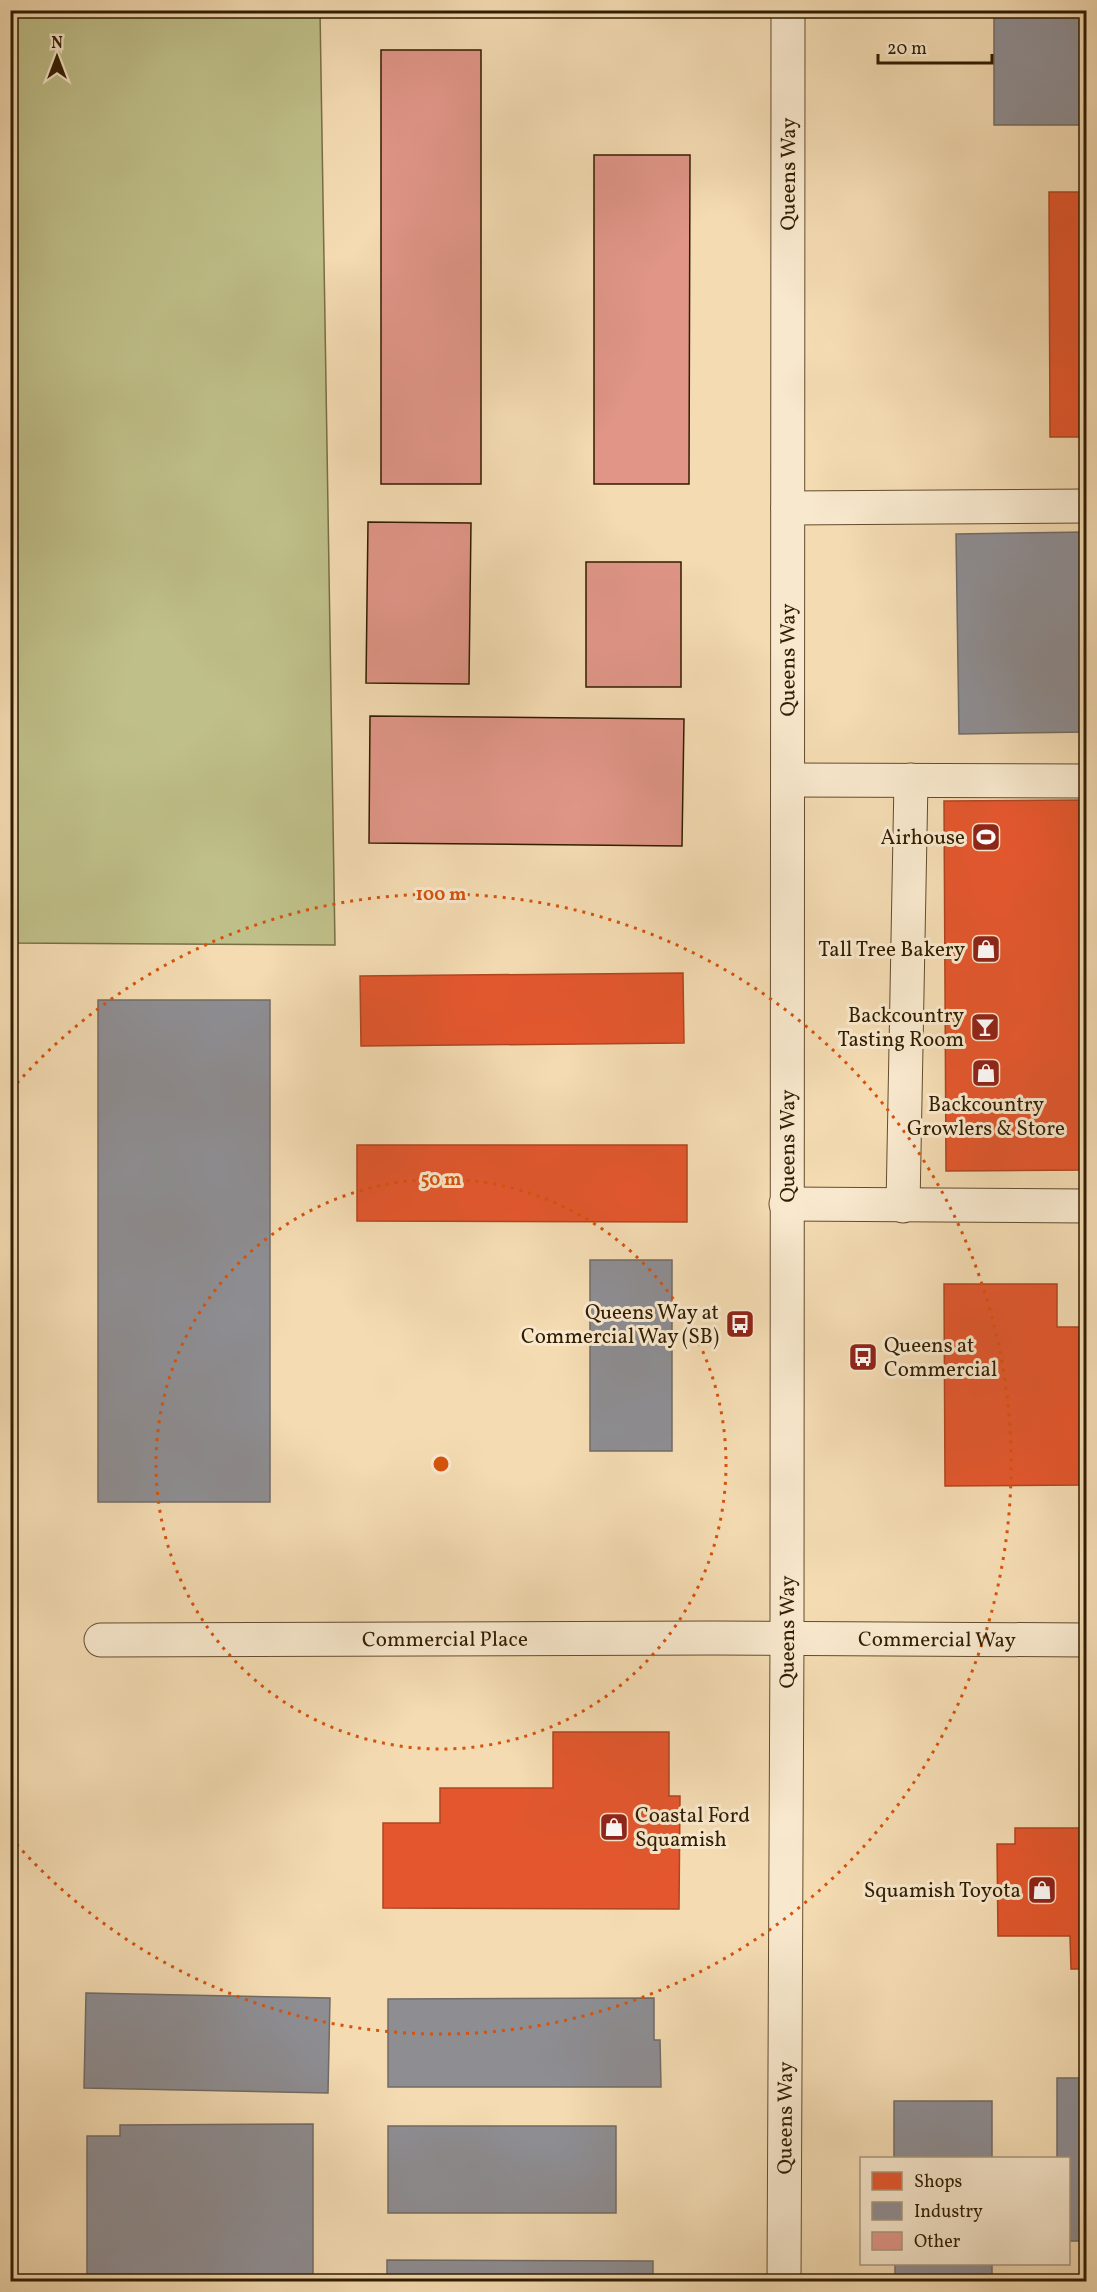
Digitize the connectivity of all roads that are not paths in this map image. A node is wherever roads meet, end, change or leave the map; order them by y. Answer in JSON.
{"nodes":[{"id":1,"x":788,"y":10,"type":"edge"},
{"id":2,"x":1086,"y":506,"type":"edge"},
{"id":3,"x":788,"y":508,"type":"junction"},
{"id":4,"x":788,"y":780,"type":"junction"},
{"id":5,"x":911,"y":780,"type":"junction"},
{"id":6,"x":1086,"y":781,"type":"edge"},
{"id":7,"x":786,"y":1204,"type":"junction"},
{"id":8,"x":903,"y":1206,"type":"junction"},
{"id":9,"x":1086,"y":1206,"type":"edge"},
{"id":10,"x":787,"y":1638,"type":"junction"},
{"id":11,"x":101,"y":1640,"type":"dead end"},
{"id":12,"x":1086,"y":1640,"type":"edge"},
{"id":13,"x":784,"y":2282,"type":"edge"}],
"edges":[{"from":1,"to":3,"type":"street","name":"Queens Way"},
{"from":2,"to":3,"type":"street"},
{"from":3,"to":4,"type":"street","name":"Queens Way"},
{"from":4,"to":5,"type":"street"},
{"from":4,"to":7,"type":"street","name":"Queens Way"},
{"from":5,"to":6,"type":"street"},
{"from":5,"to":8,"type":"street"},
{"from":7,"to":8,"type":"street"},
{"from":7,"to":10,"type":"street","name":"Queens Way"},
{"from":8,"to":9,"type":"street"},
{"from":10,"to":11,"type":"street","name":"Commercial Place"},
{"from":10,"to":12,"type":"street","name":"Commercial Way"},
{"from":10,"to":13,"type":"street","name":"Queens Way"}]}
